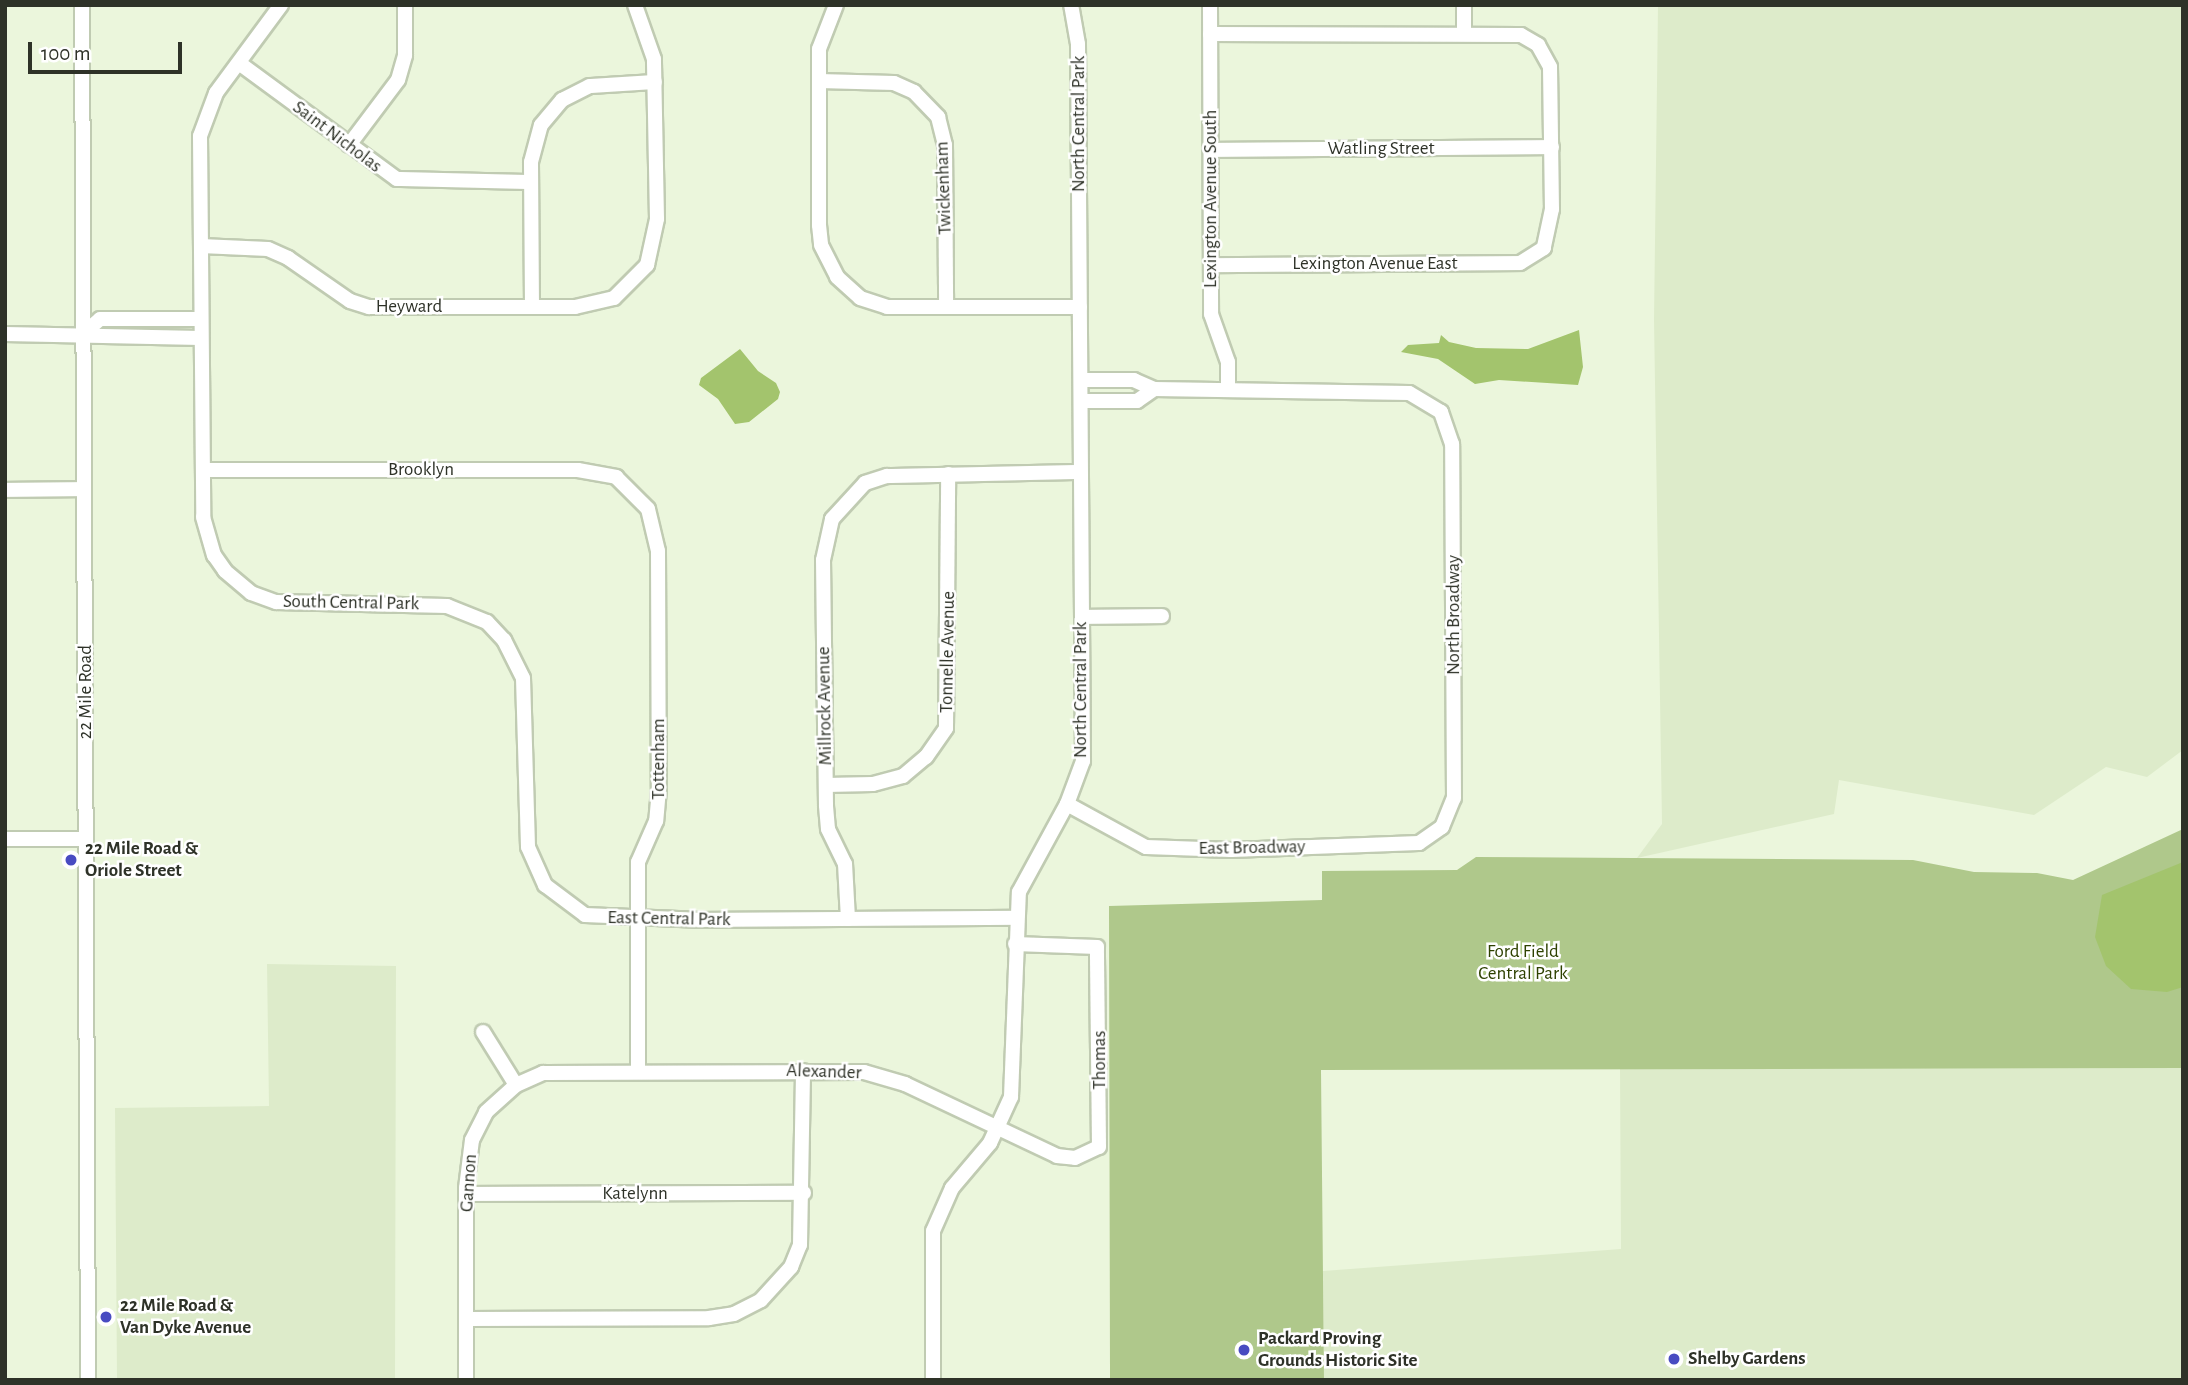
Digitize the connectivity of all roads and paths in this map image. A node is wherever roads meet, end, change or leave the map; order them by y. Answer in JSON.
{"nodes":[{"id":1,"x":82,"y":5,"type":"edge"},
{"id":2,"x":281,"y":5,"type":"edge"},
{"id":3,"x":405,"y":5,"type":"edge"},
{"id":4,"x":635,"y":5,"type":"edge"},
{"id":5,"x":836,"y":5,"type":"edge"},
{"id":6,"x":1071,"y":5,"type":"edge"},
{"id":7,"x":1210,"y":5,"type":"edge"},
{"id":8,"x":1464,"y":5,"type":"edge"},
{"id":9,"x":1464,"y":32,"type":"junction"},
{"id":10,"x":1210,"y":34,"type":"junction"},
{"id":11,"x":239,"y":63,"type":"junction"},
{"id":12,"x":819,"y":81,"type":"junction"},
{"id":13,"x":655,"y":82,"type":"junction"},
{"id":14,"x":349,"y":145,"type":"junction"},
{"id":15,"x":1552,"y":148,"type":"junction"},
{"id":16,"x":1211,"y":150,"type":"junction"},
{"id":17,"x":531,"y":181,"type":"junction"},
{"id":18,"x":201,"y":246,"type":"junction"},
{"id":19,"x":1211,"y":265,"type":"junction"},
{"id":20,"x":946,"y":306,"type":"junction"},
{"id":21,"x":1080,"y":306,"type":"junction"},
{"id":22,"x":532,"y":307,"type":"junction"},
{"id":23,"x":201,"y":319,"type":"junction"},
{"id":24,"x":84,"y":333,"type":"junction"},
{"id":25,"x":5,"y":334,"type":"edge"},
{"id":26,"x":201,"y":338,"type":"junction"},
{"id":27,"x":1081,"y":380,"type":"junction"},
{"id":28,"x":1109,"y":380,"type":"junction"},
{"id":29,"x":1154,"y":389,"type":"junction"},
{"id":30,"x":1228,"y":390,"type":"junction"},
{"id":31,"x":1081,"y":401,"type":"junction"},
{"id":32,"x":1110,"y":401,"type":"junction"},
{"id":33,"x":203,"y":470,"type":"junction"},
{"id":34,"x":1080,"y":472,"type":"junction"},
{"id":35,"x":948,"y":474,"type":"junction"},
{"id":36,"x":85,"y":489,"type":"junction"},
{"id":37,"x":5,"y":490,"type":"edge"},
{"id":38,"x":633,"y":491,"type":"joint"},
{"id":39,"x":1082,"y":617,"type":"junction"},
{"id":40,"x":1162,"y":617,"type":"dead end"},
{"id":41,"x":504,"y":640,"type":"joint"},
{"id":42,"x":825,"y":785,"type":"junction"},
{"id":43,"x":1067,"y":804,"type":"junction"},
{"id":44,"x":1442,"y":827,"type":"joint"},
{"id":45,"x":5,"y":839,"type":"edge"},
{"id":46,"x":86,"y":839,"type":"junction"},
{"id":47,"x":1016,"y":918,"type":"junction"},
{"id":48,"x":848,"y":919,"type":"junction"},
{"id":49,"x":638,"y":920,"type":"junction"},
{"id":50,"x":1015,"y":944,"type":"junction"},
{"id":51,"x":483,"y":1032,"type":"dead end"},
{"id":52,"x":638,"y":1071,"type":"junction"},
{"id":53,"x":803,"y":1071,"type":"junction"},
{"id":54,"x":516,"y":1085,"type":"junction"},
{"id":55,"x":998,"y":1130,"type":"junction"},
{"id":56,"x":804,"y":1193,"type":"junction"},
{"id":57,"x":466,"y":1194,"type":"junction"},
{"id":58,"x":466,"y":1319,"type":"junction"},
{"id":59,"x":89,"y":1380,"type":"edge"},
{"id":60,"x":466,"y":1380,"type":"edge"},
{"id":61,"x":933,"y":1380,"type":"edge"}],
"edges":[{"from":1,"to":24,"type":"street","name":"22 Mile Road"},
{"from":2,"to":11,"type":"street","name":"South Central Park"},
{"from":3,"to":14,"type":"street"},
{"from":4,"to":13,"type":"street"},
{"from":5,"to":12,"type":"street"},
{"from":6,"to":21,"type":"street","name":"North Central Park"},
{"from":7,"to":10,"type":"street","name":"Lexington Avenue South"},
{"from":8,"to":9,"type":"street"},
{"from":9,"to":10,"type":"street"},
{"from":9,"to":15,"type":"street"},
{"from":10,"to":16,"type":"street","name":"Lexington Avenue South"},
{"from":11,"to":14,"type":"street","name":"Saint Nicholas"},
{"from":11,"to":18,"type":"street","name":"South Central Park"},
{"from":12,"to":20,"type":"street"},
{"from":12,"to":20,"type":"street","name":"Twickenham"},
{"from":13,"to":17,"type":"street"},
{"from":13,"to":22,"type":"street","name":"Heyward"},
{"from":14,"to":17,"type":"street","name":"Saint Nicholas"},
{"from":15,"to":16,"type":"street","name":"Watling Street"},
{"from":15,"to":19,"type":"street","name":"Lexington Avenue East"},
{"from":16,"to":19,"type":"street","name":"Lexington Avenue South"},
{"from":17,"to":22,"type":"street"},
{"from":18,"to":22,"type":"street","name":"Heyward"},
{"from":18,"to":23,"type":"street","name":"South Central Park"},
{"from":19,"to":30,"type":"street","name":"Lexington Avenue South"},
{"from":20,"to":21,"type":"street"},
{"from":21,"to":27,"type":"street","name":"North Central Park"},
{"from":23,"to":24,"type":"street"},
{"from":23,"to":26,"type":"street","name":"South Central Park"},
{"from":24,"to":25,"type":"street"},
{"from":24,"to":26,"type":"street"},
{"from":24,"to":36,"type":"street","name":"22 Mile Road"},
{"from":26,"to":33,"type":"street","name":"South Central Park"},
{"from":27,"to":28,"type":"street"},
{"from":27,"to":31,"type":"street","name":"North Central Park"},
{"from":28,"to":29,"type":"street"},
{"from":28,"to":32,"type":"street"},
{"from":29,"to":30,"type":"street"},
{"from":29,"to":32,"type":"street"},
{"from":30,"to":44,"type":"street","name":"North Broadway"},
{"from":31,"to":32,"type":"street"},
{"from":31,"to":34,"type":"street","name":"North Central Park"},
{"from":33,"to":38,"type":"street","name":"Brooklyn"},
{"from":33,"to":41,"type":"street","name":"South Central Park"},
{"from":34,"to":35,"type":"street"},
{"from":34,"to":39,"type":"street","name":"North Central Park"},
{"from":35,"to":42,"type":"street","name":"Tonnelle Avenue"},
{"from":35,"to":42,"type":"street","name":"Millrock Avenue"},
{"from":36,"to":37,"type":"street"},
{"from":36,"to":46,"type":"street","name":"22 Mile Road"},
{"from":38,"to":49,"type":"street","name":"Tottenham"},
{"from":39,"to":40,"type":"street"},
{"from":39,"to":43,"type":"street","name":"North Central Park"},
{"from":41,"to":49,"type":"street","name":"East Central Park"},
{"from":42,"to":48,"type":"street","name":"Millrock Avenue"},
{"from":43,"to":44,"type":"street","name":"East Broadway"},
{"from":43,"to":47,"type":"street","name":"North Central Park"},
{"from":45,"to":46,"type":"street"},
{"from":46,"to":59,"type":"street","name":"22 Mile Road"},
{"from":47,"to":48,"type":"street","name":"East Central Park"},
{"from":47,"to":50,"type":"street","name":"North Central Park"},
{"from":48,"to":49,"type":"street","name":"East Central Park"},
{"from":49,"to":52,"type":"street","name":"Tottenham"},
{"from":50,"to":55,"type":"street","name":"North Central Park"},
{"from":50,"to":55,"type":"street","name":"Thomas"},
{"from":51,"to":54,"type":"street"},
{"from":52,"to":53,"type":"street","name":"Alexander"},
{"from":52,"to":54,"type":"street","name":"Gannon"},
{"from":53,"to":55,"type":"street","name":"Alexander"},
{"from":53,"to":56,"type":"street"},
{"from":54,"to":57,"type":"street","name":"Gannon"},
{"from":55,"to":61,"type":"street","name":"North Central Park"},
{"from":56,"to":57,"type":"street","name":"Katelynn"},
{"from":56,"to":58,"type":"street"},
{"from":57,"to":58,"type":"street","name":"Gannon"},
{"from":58,"to":60,"type":"street","name":"Gannon"}]}
